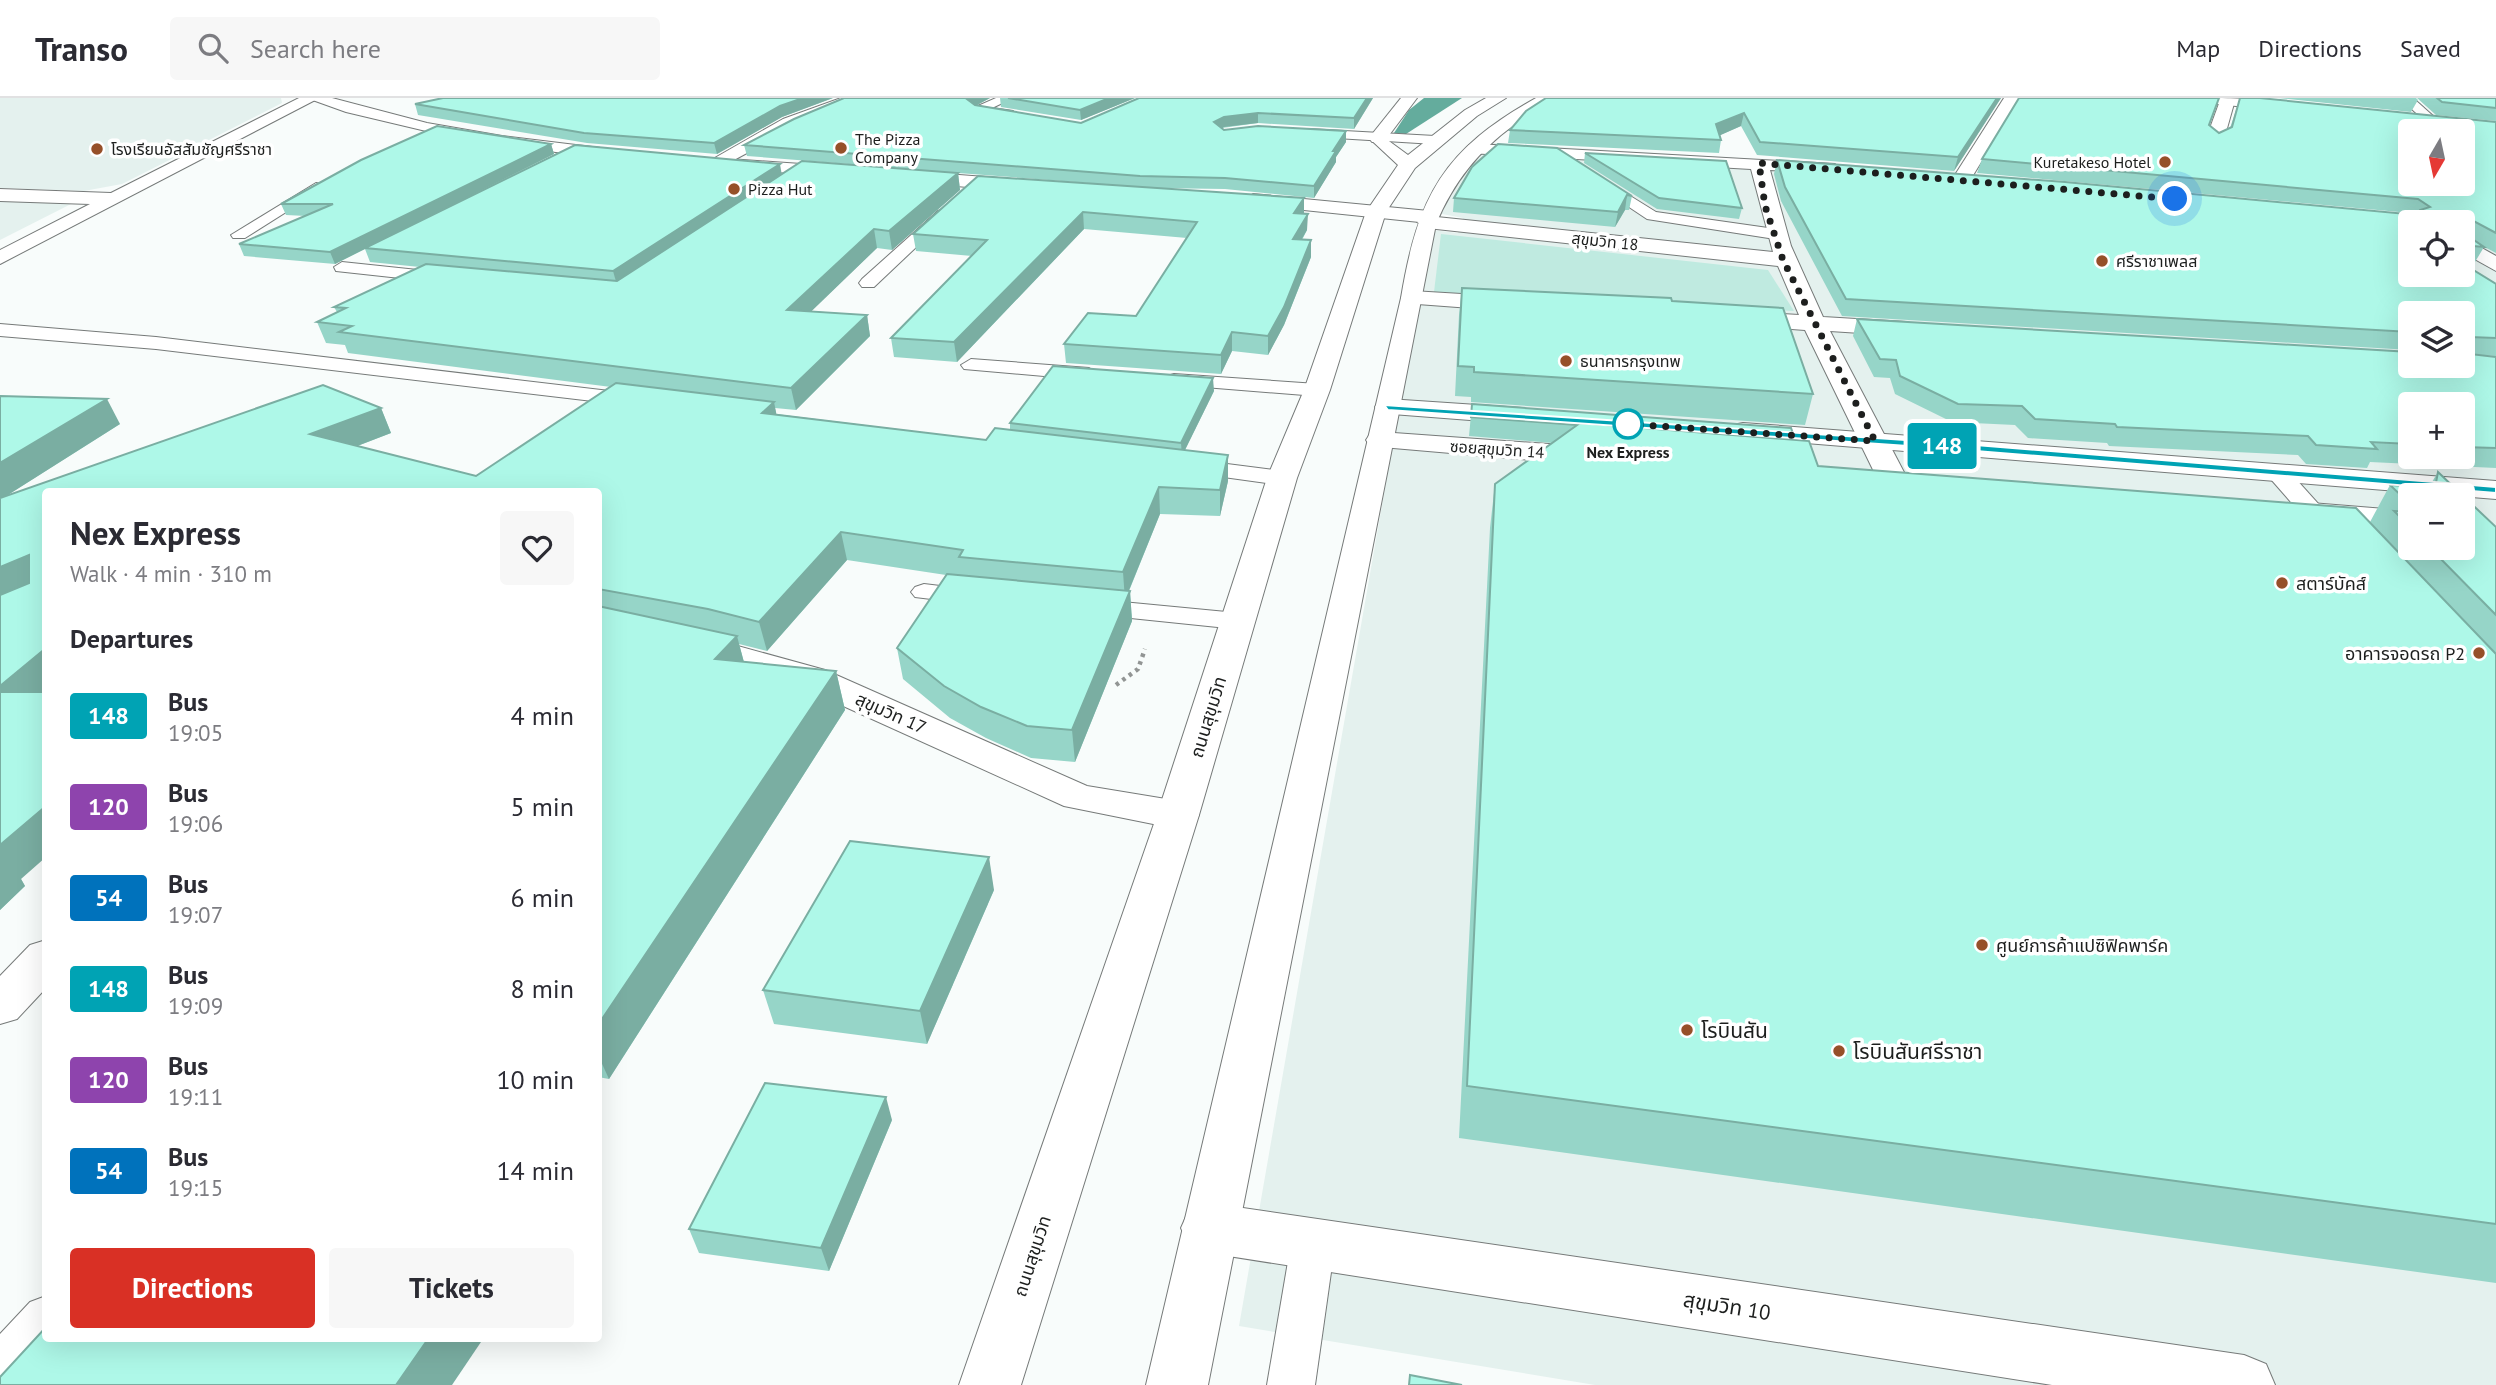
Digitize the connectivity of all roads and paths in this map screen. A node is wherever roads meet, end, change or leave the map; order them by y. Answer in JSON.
{"nodes":[{"id":1,"x":313,"y":98,"type":"edge"},
{"id":2,"x":1007,"y":98,"type":"edge"},
{"id":3,"x":1409,"y":98,"type":"edge"},
{"id":4,"x":1498,"y":98,"type":"edge"},
{"id":5,"x":1548,"y":98,"type":"edge"},
{"id":6,"x":2012,"y":98,"type":"edge"},
{"id":7,"x":2209,"y":98,"type":"edge"},
{"id":8,"x":2406,"y":98,"type":"edge"},
{"id":9,"x":847,"y":99,"type":"edge"},
{"id":10,"x":2227,"y":100,"type":"junction"},
{"id":11,"x":2305,"y":109,"type":"edge"},
{"id":12,"x":1017,"y":116,"type":"edge"},
{"id":13,"x":2435,"y":119,"type":"edge"},
{"id":14,"x":442,"y":130,"type":"junction"},
{"id":15,"x":1298,"y":132,"type":"edge"},
{"id":16,"x":1378,"y":138,"type":"junction"},
{"id":17,"x":2215,"y":139,"type":"edge"},
{"id":18,"x":1435,"y":140,"type":"junction"},
{"id":19,"x":417,"y":141,"type":"edge"},
{"id":20,"x":1475,"y":149,"type":"junction"},
{"id":21,"x":572,"y":152,"type":"junction"},
{"id":22,"x":1557,"y":153,"type":"junction"},
{"id":23,"x":637,"y":157,"type":"edge"},
{"id":24,"x":1759,"y":163,"type":"junction"},
{"id":25,"x":548,"y":164,"type":"edge"},
{"id":26,"x":1408,"y":164,"type":"junction"},
{"id":27,"x":807,"y":169,"type":"junction"},
{"id":28,"x":1853,"y":170,"type":"edge"},
{"id":29,"x":859,"y":173,"type":"edge"},
{"id":30,"x":886,"y":175,"type":"edge"},
{"id":31,"x":331,"y":178,"type":"edge"},
{"id":32,"x":978,"y":181,"type":"junction"},
{"id":33,"x":1989,"y":181,"type":"edge"},
{"id":34,"x":783,"y":185,"type":"edge"},
{"id":35,"x":1046,"y":187,"type":"edge"},
{"id":36,"x":0,"y":195,"type":"edge"},
{"id":37,"x":110,"y":199,"type":"junction"},
{"id":38,"x":1234,"y":205,"type":"edge"},
{"id":39,"x":1374,"y":217,"type":"junction"},
{"id":40,"x":1427,"y":222,"type":"junction"},
{"id":41,"x":1775,"y":234,"type":"junction"},
{"id":42,"x":239,"y":235,"type":"dead end"},
{"id":43,"x":2475,"y":242,"type":"edge"},
{"id":44,"x":366,"y":255,"type":"edge"},
{"id":45,"x":0,"y":258,"type":"edge"},
{"id":46,"x":1783,"y":260,"type":"junction"},
{"id":47,"x":2496,"y":264,"type":"edge"},
{"id":48,"x":465,"y":280,"type":"edge"},
{"id":49,"x":868,"y":283,"type":"dead end"},
{"id":50,"x":1412,"y":298,"type":"junction"},
{"id":51,"x":1537,"y":306,"type":"edge"},
{"id":52,"x":1718,"y":317,"type":"edge"},
{"id":53,"x":1815,"y":323,"type":"junction"},
{"id":54,"x":0,"y":330,"type":"edge"},
{"id":55,"x":1926,"y":330,"type":"edge"},
{"id":56,"x":971,"y":365,"type":"dead end"},
{"id":57,"x":1110,"y":375,"type":"edge"},
{"id":58,"x":1151,"y":378,"type":"edge"},
{"id":59,"x":1317,"y":390,"type":"junction"},
{"id":60,"x":656,"y":403,"type":"edge"},
{"id":61,"x":1388,"y":407,"type":"junction"},
{"id":62,"x":1546,"y":418,"type":"edge"},
{"id":63,"x":1714,"y":429,"type":"edge"},
{"id":64,"x":1380,"y":440,"type":"junction"},
{"id":65,"x":1875,"y":441,"type":"junction"},
{"id":66,"x":1617,"y":457,"type":"edge"},
{"id":67,"x":1170,"y":464,"type":"edge"},
{"id":68,"x":2277,"y":472,"type":"junction"},
{"id":69,"x":1282,"y":478,"type":"junction"},
{"id":70,"x":1892,"y":478,"type":"edge"},
{"id":71,"x":2496,"y":490,"type":"edge"},
{"id":72,"x":2272,"y":508,"type":"edge"},
{"id":73,"x":2313,"y":512,"type":"junction"},
{"id":74,"x":2398,"y":519,"type":"edge"},
{"id":75,"x":2348,"y":552,"type":"edge"},
{"id":76,"x":924,"y":592,"type":"dead end"},
{"id":77,"x":992,"y":598,"type":"edge"},
{"id":78,"x":1060,"y":605,"type":"edge"},
{"id":79,"x":1237,"y":621,"type":"junction"},
{"id":80,"x":602,"y":629,"type":"edge"},
{"id":81,"x":1146,"y":646,"type":"dead end"},
{"id":82,"x":1116,"y":684,"type":"dead end"},
{"id":83,"x":1178,"y":816,"type":"junction"},
{"id":84,"x":42,"y":961,"type":"edge"},
{"id":85,"x":0,"y":1006,"type":"edge"},
{"id":86,"x":1209,"y":1228,"type":"junction"},
{"id":87,"x":1313,"y":1244,"type":"junction"},
{"id":88,"x":42,"y":1321,"type":"edge"},
{"id":89,"x":0,"y":1368,"type":"edge"},
{"id":90,"x":990,"y":1385,"type":"edge"},
{"id":91,"x":1177,"y":1385,"type":"edge"},
{"id":92,"x":1291,"y":1385,"type":"edge"},
{"id":93,"x":2244,"y":1385,"type":"edge"}],
"edges":[{"from":1,"to":14,"type":"main road"},
{"from":1,"to":37,"type":"main road"},
{"from":2,"to":12,"type":"lane"},
{"from":3,"to":16,"type":"main road"},
{"from":4,"to":18,"type":"main road","name":"ถนนสุขุมวิท"},
{"from":5,"to":20,"type":"main road"},
{"from":6,"to":33,"type":"main road"},
{"from":7,"to":10,"type":"main road"},
{"from":8,"to":13,"type":"lane"},
{"from":9,"to":27,"type":"main road"},
{"from":10,"to":11,"type":"main road"},
{"from":10,"to":17,"type":"main road"},
{"from":14,"to":19,"type":"lane"},
{"from":14,"to":21,"type":"main road"},
{"from":15,"to":16,"type":"lane"},
{"from":16,"to":18,"type":"lane"},
{"from":16,"to":26,"type":"main road"},
{"from":18,"to":26,"type":"main road","name":"ถนนสุขุมวิท"},
{"from":20,"to":22,"type":"main road"},
{"from":20,"to":40,"type":"main road"},
{"from":21,"to":23,"type":"main road"},
{"from":21,"to":25,"type":"lane"},
{"from":22,"to":24,"type":"main road"},
{"from":22,"to":41,"type":"lane"},
{"from":24,"to":28,"type":"main road"},
{"from":24,"to":41,"type":"main road"},
{"from":26,"to":39,"type":"main road","name":"ถนนสุขุมวิท"},
{"from":27,"to":29,"type":"main road"},
{"from":27,"to":34,"type":"lane"},
{"from":30,"to":32,"type":"main road"},
{"from":31,"to":42,"type":"lane"},
{"from":32,"to":35,"type":"main road"},
{"from":32,"to":49,"type":"lane"},
{"from":36,"to":37,"type":"main road"},
{"from":37,"to":45,"type":"main road"},
{"from":38,"to":39,"type":"main road","name":"สุขุมวิท 18"},
{"from":39,"to":40,"type":"main road","name":"สุขุมวิท 18"},
{"from":39,"to":59,"type":"main road","name":"ถนนสุขุมวิท"},
{"from":40,"to":46,"type":"main road","name":"สุขุมวิท 18"},
{"from":40,"to":50,"type":"main road"},
{"from":41,"to":46,"type":"main road"},
{"from":43,"to":47,"type":"main road"},
{"from":44,"to":48,"type":"lane"},
{"from":46,"to":53,"type":"main road"},
{"from":50,"to":51,"type":"main road"},
{"from":50,"to":61,"type":"main road"},
{"from":52,"to":53,"type":"main road"},
{"from":53,"to":55,"type":"main road"},
{"from":53,"to":65,"type":"main road"},
{"from":54,"to":60,"type":"lane"},
{"from":56,"to":57,"type":"lane"},
{"from":58,"to":59,"type":"lane"},
{"from":59,"to":69,"type":"main road","name":"ถนนสุขุมวิท"},
{"from":61,"to":62,"type":"main road","name":"ซอยสุขุมวิท 14"},
{"from":61,"to":64,"type":"main road"},
{"from":63,"to":65,"type":"main road"},
{"from":64,"to":66,"type":"main road","name":"ซอยสุขุมวิท 14"},
{"from":64,"to":86,"type":"main road"},
{"from":65,"to":68,"type":"main road"},
{"from":65,"to":70,"type":"main road"},
{"from":67,"to":69,"type":"lane"},
{"from":68,"to":71,"type":"main road"},
{"from":68,"to":73,"type":"lane"},
{"from":69,"to":79,"type":"main road","name":"ถนนสุขุมวิท"},
{"from":72,"to":73,"type":"main road"},
{"from":73,"to":74,"type":"main road"},
{"from":73,"to":75,"type":"lane"},
{"from":76,"to":77,"type":"lane"},
{"from":78,"to":79,"type":"lane"},
{"from":79,"to":83,"type":"main road","name":"ถนนสุขุมวิท"},
{"from":80,"to":83,"type":"main road","name":"สุขุมวิท 17"},
{"from":81,"to":82,"type":"path"},
{"from":83,"to":90,"type":"main road","name":"ถนนสุขุมวิท"},
{"from":84,"to":85,"type":"main road"},
{"from":86,"to":87,"type":"main road","name":"สุขุมวิท 10"},
{"from":86,"to":91,"type":"main road"},
{"from":87,"to":92,"type":"lane"},
{"from":87,"to":93,"type":"main road","name":"สุขุมวิท 10"},
{"from":88,"to":89,"type":"lane"}]}
